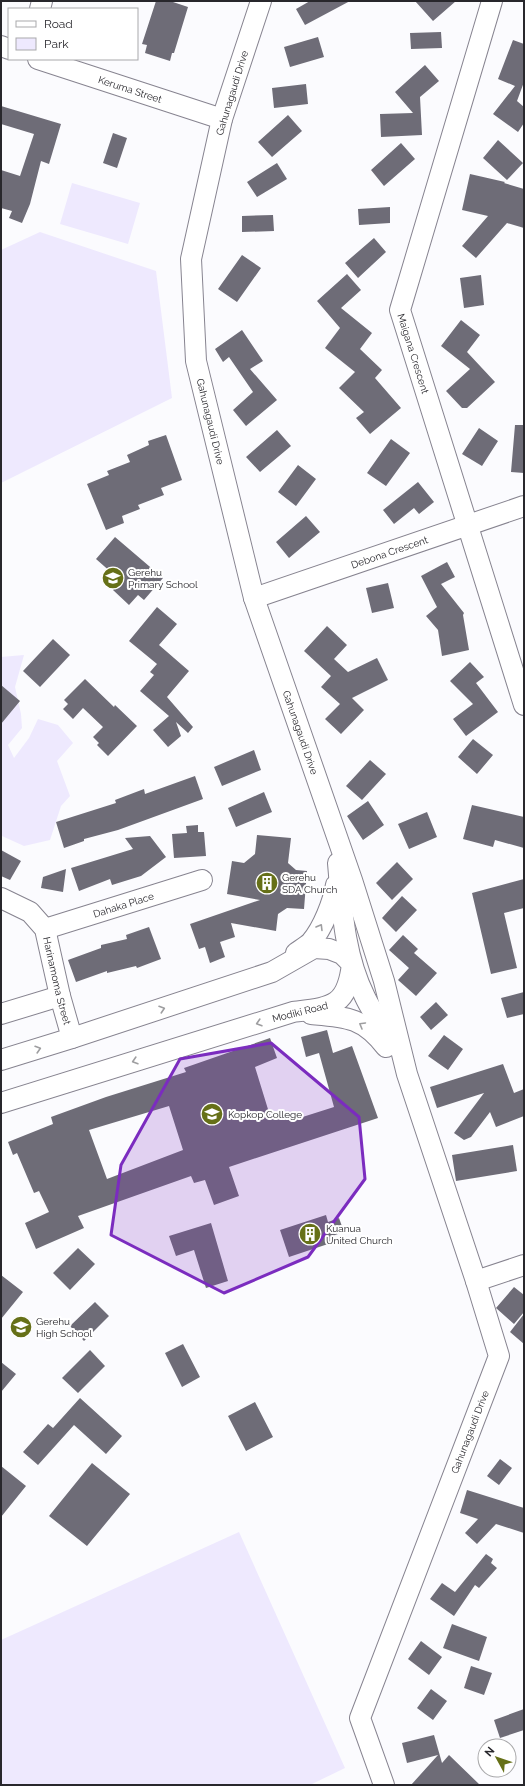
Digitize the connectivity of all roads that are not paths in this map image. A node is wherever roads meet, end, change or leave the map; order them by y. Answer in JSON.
{"nodes":[{"id":1,"x":261,"y":1,"type":"edge"},
{"id":2,"x":492,"y":1,"type":"edge"},
{"id":3,"x":41,"y":60,"type":"edge"},
{"id":4,"x":222,"y":120,"type":"junction"},
{"id":5,"x":524,"y":506,"type":"edge"},
{"id":6,"x":467,"y":526,"type":"junction"},
{"id":7,"x":254,"y":598,"type":"junction"},
{"id":8,"x":524,"y":705,"type":"edge"},
{"id":9,"x":335,"y":835,"type":"junction"},
{"id":10,"x":202,"y":880,"type":"dead end"},
{"id":11,"x":1,"y":898,"type":"edge"},
{"id":12,"x":45,"y":929,"type":"junction"},
{"id":13,"x":352,"y":964,"type":"junction"},
{"id":14,"x":272,"y":972,"type":"junction"},
{"id":15,"x":60,"y":996,"type":"junction"},
{"id":16,"x":294,"y":1012,"type":"junction"},
{"id":17,"x":1,"y":1014,"type":"edge"},
{"id":18,"x":72,"y":1038,"type":"junction"},
{"id":19,"x":1,"y":1060,"type":"edge"},
{"id":20,"x":406,"y":1074,"type":"junction"},
{"id":21,"x":1,"y":1103,"type":"edge"},
{"id":22,"x":524,"y":1265,"type":"edge"},
{"id":23,"x":476,"y":1281,"type":"junction"},
{"id":24,"x":384,"y":1785,"type":"edge"}],
"edges":[{"from":1,"to":4,"type":"street","name":"Gahunagaudi Drive"},
{"from":2,"to":6,"type":"street","name":"Maigana Crescent"},
{"from":3,"to":4,"type":"street","name":"Keruma Street"},
{"from":4,"to":7,"type":"street","name":"Gahunagaudi Drive"},
{"from":5,"to":6,"type":"street","name":"Debona Crescent"},
{"from":6,"to":7,"type":"street","name":"Debona Crescent"},
{"from":6,"to":8,"type":"street","name":"Maigana Crescent"},
{"from":7,"to":9,"type":"street","name":"Gahunagaudi Drive"},
{"from":9,"to":13,"type":"street","name":"Gahunagaudi Drive"},
{"from":14,"to":9,"type":"street","one_way":true},
{"from":9,"to":20,"type":"street","name":"Gahunagaudi Drive"},
{"from":10,"to":12,"type":"street","name":"Dahaka Place"},
{"from":11,"to":12,"type":"street","name":"Harinamoma Street"},
{"from":12,"to":15,"type":"street","name":"Harinamoma Street"},
{"from":13,"to":14,"type":"street"},
{"from":13,"to":16,"type":"street","name":"Modiki Road"},
{"from":13,"to":20,"type":"street","name":"Gahunagaudi Drive"},
{"from":18,"to":14,"type":"street","one_way":true},
{"from":15,"to":17,"type":"street"},
{"from":15,"to":18,"type":"street","name":"Harinamoma Street"},
{"from":20,"to":16,"type":"street","one_way":true},
{"from":16,"to":21,"type":"street","name":"Modiki Road","one_way":true},
{"from":19,"to":18,"type":"street","one_way":true},
{"from":20,"to":23,"type":"street","name":"Gahunagaudi Drive"},
{"from":22,"to":23,"type":"street"},
{"from":23,"to":24,"type":"street","name":"Gahunagaudi Drive"}]}
